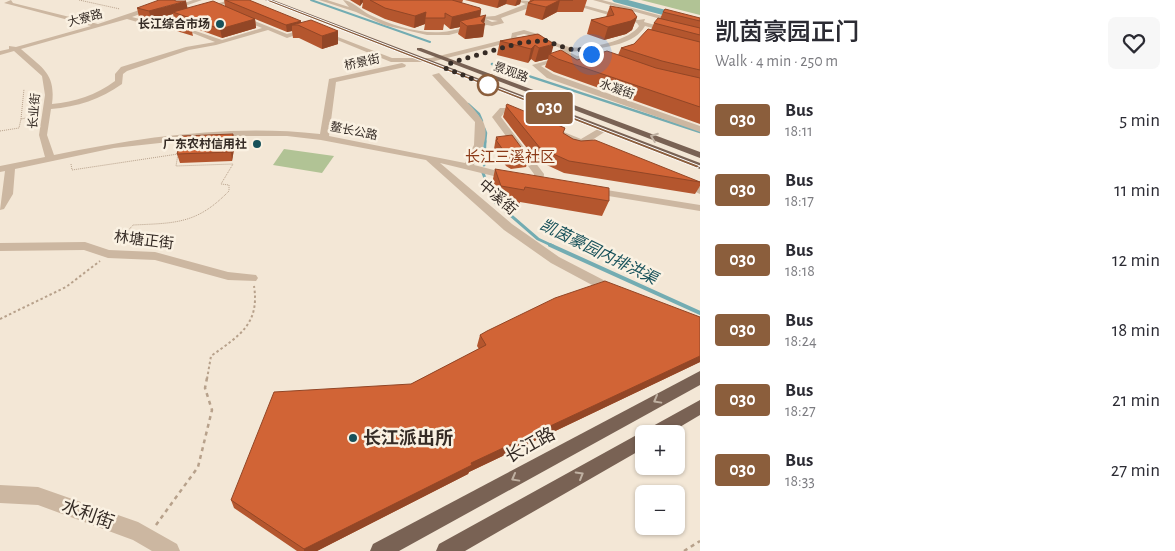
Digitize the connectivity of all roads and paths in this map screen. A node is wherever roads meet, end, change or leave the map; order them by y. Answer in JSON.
{"nodes":[{"id":1,"x":79,"y":0,"type":"edge"},
{"id":2,"x":200,"y":0,"type":"edge"},
{"id":3,"x":236,"y":0,"type":"edge"},
{"id":4,"x":268,"y":0,"type":"edge"},
{"id":5,"x":286,"y":0,"type":"edge"},
{"id":6,"x":322,"y":0,"type":"edge"},
{"id":7,"x":346,"y":0,"type":"edge"},
{"id":8,"x":517,"y":0,"type":"edge"},
{"id":9,"x":561,"y":0,"type":"edge"},
{"id":10,"x":596,"y":0,"type":"edge"},
{"id":11,"x":171,"y":1,"type":"edge"},
{"id":12,"x":11,"y":2,"type":"dead end"},
{"id":13,"x":532,"y":4,"type":"junction"},
{"id":14,"x":179,"y":6,"type":"junction"},
{"id":15,"x":215,"y":6,"type":"junction"},
{"id":16,"x":5,"y":7,"type":"dead end"},
{"id":17,"x":224,"y":10,"type":"edge"},
{"id":18,"x":194,"y":12,"type":"junction"},
{"id":19,"x":137,"y":13,"type":"junction"},
{"id":20,"x":233,"y":13,"type":"edge"},
{"id":21,"x":364,"y":14,"type":"junction"},
{"id":22,"x":477,"y":15,"type":"edge"},
{"id":23,"x":654,"y":16,"type":"junction"},
{"id":24,"x":126,"y":17,"type":"junction"},
{"id":25,"x":162,"y":20,"type":"junction"},
{"id":26,"x":486,"y":20,"type":"junction"},
{"id":27,"x":498,"y":21,"type":"junction"},
{"id":28,"x":639,"y":22,"type":"junction"},
{"id":29,"x":329,"y":23,"type":"junction"},
{"id":30,"x":151,"y":24,"type":"junction"},
{"id":31,"x":304,"y":25,"type":"edge"},
{"id":32,"x":95,"y":27,"type":"junction"},
{"id":33,"x":268,"y":28,"type":"junction"},
{"id":34,"x":313,"y":28,"type":"junction"},
{"id":35,"x":700,"y":28,"type":"edge"},
{"id":36,"x":524,"y":32,"type":"junction"},
{"id":37,"x":635,"y":35,"type":"junction"},
{"id":38,"x":643,"y":37,"type":"edge"},
{"id":39,"x":515,"y":39,"type":"junction"},
{"id":40,"x":541,"y":39,"type":"junction"},
{"id":41,"x":700,"y":39,"type":"edge"},
{"id":42,"x":222,"y":42,"type":"junction"},
{"id":43,"x":528,"y":42,"type":"junction"},
{"id":44,"x":214,"y":44,"type":"junction"},
{"id":45,"x":0,"y":45,"type":"edge"},
{"id":46,"x":14,"y":48,"type":"junction"},
{"id":47,"x":580,"y":49,"type":"junction"},
{"id":48,"x":569,"y":52,"type":"junction"},
{"id":49,"x":0,"y":53,"type":"edge"},
{"id":50,"x":591,"y":56,"type":"junction"},
{"id":51,"x":440,"y":57,"type":"junction"},
{"id":52,"x":600,"y":59,"type":"edge"},
{"id":53,"x":424,"y":60,"type":"junction"},
{"id":54,"x":453,"y":62,"type":"junction"},
{"id":55,"x":445,"y":68,"type":"junction"},
{"id":56,"x":436,"y":75,"type":"dead end"},
{"id":57,"x":24,"y":90,"type":"dead end"},
{"id":58,"x":47,"y":111,"type":"junction"},
{"id":59,"x":21,"y":119,"type":"junction"},
{"id":60,"x":530,"y":121,"type":"edge"},
{"id":61,"x":547,"y":128,"type":"edge"},
{"id":62,"x":603,"y":129,"type":"junction"},
{"id":63,"x":700,"y":129,"type":"edge"},
{"id":64,"x":0,"y":131,"type":"edge"},
{"id":65,"x":324,"y":138,"type":"junction"},
{"id":66,"x":582,"y":142,"type":"junction"},
{"id":67,"x":600,"y":149,"type":"edge"},
{"id":68,"x":71,"y":154,"type":"junction"},
{"id":69,"x":700,"y":155,"type":"edge"},
{"id":70,"x":50,"y":158,"type":"junction"},
{"id":71,"x":428,"y":158,"type":"junction"},
{"id":72,"x":468,"y":166,"type":"junction"},
{"id":73,"x":700,"y":166,"type":"edge"},
{"id":74,"x":5,"y":168,"type":"edge"},
{"id":75,"x":669,"y":177,"type":"edge"},
{"id":76,"x":586,"y":190,"type":"edge"},
{"id":77,"x":700,"y":191,"type":"edge"},
{"id":78,"x":0,"y":207,"type":"edge"},
{"id":79,"x":700,"y":208,"type":"edge"},
{"id":80,"x":0,"y":247,"type":"edge"},
{"id":81,"x":108,"y":254,"type":"junction"},
{"id":82,"x":252,"y":278,"type":"joint"},
{"id":83,"x":624,"y":295,"type":"edge"},
{"id":84,"x":0,"y":318,"type":"edge"},
{"id":85,"x":700,"y":377,"type":"edge"},
{"id":86,"x":700,"y":407,"type":"edge"},
{"id":87,"x":668,"y":425,"type":"edge"},
{"id":88,"x":635,"y":444,"type":"edge"},
{"id":89,"x":0,"y":494,"type":"edge"},
{"id":90,"x":147,"y":537,"type":"junction"},
{"id":91,"x":700,"y":540,"type":"edge"},
{"id":92,"x":170,"y":551,"type":"edge"},
{"id":93,"x":380,"y":551,"type":"edge"},
{"id":94,"x":446,"y":551,"type":"edge"},
{"id":95,"x":684,"y":551,"type":"edge"}],
"edges":[{"from":1,"to":19,"type":"path"},
{"from":2,"to":14,"type":"street"},
{"from":3,"to":15,"type":"street"},
{"from":4,"to":29,"type":"main road","name":"景观路"},
{"from":5,"to":51,"type":"main road","name":"景观路"},
{"from":6,"to":21,"type":"street"},
{"from":7,"to":21,"type":"street"},
{"from":8,"to":13,"type":"street"},
{"from":9,"to":13,"type":"street"},
{"from":9,"to":28,"type":"street"},
{"from":10,"to":23,"type":"street"},
{"from":11,"to":14,"type":"street"},
{"from":11,"to":19,"type":"street","name":"大寮路"},
{"from":12,"to":32,"type":"street"},
{"from":13,"to":27,"type":"street"},
{"from":14,"to":18,"type":"street"},
{"from":15,"to":17,"type":"street"},
{"from":15,"to":18,"type":"street"},
{"from":16,"to":32,"type":"street"},
{"from":18,"to":25,"type":"street"},
{"from":19,"to":24,"type":"street","name":"大寮路"},
{"from":19,"to":25,"type":"street"},
{"from":20,"to":33,"type":"street"},
{"from":21,"to":26,"type":"street"},
{"from":22,"to":26,"type":"street"},
{"from":23,"to":28,"type":"street"},
{"from":23,"to":35,"type":"street"},
{"from":24,"to":30,"type":"street"},
{"from":24,"to":32,"type":"street","name":"大寮路"},
{"from":25,"to":30,"type":"street"},
{"from":25,"to":42,"type":"street"},
{"from":26,"to":27,"type":"street"},
{"from":27,"to":36,"type":"street"},
{"from":28,"to":37,"type":"street"},
{"from":28,"to":41,"type":"street"},
{"from":29,"to":34,"type":"street"},
{"from":29,"to":53,"type":"main road","name":"景观路"},
{"from":30,"to":44,"type":"street"},
{"from":31,"to":34,"type":"street"},
{"from":32,"to":46,"type":"street","name":"大寮路"},
{"from":33,"to":34,"type":"street"},
{"from":33,"to":42,"type":"street"},
{"from":34,"to":53,"type":"street"},
{"from":36,"to":39,"type":"street"},
{"from":36,"to":40,"type":"street"},
{"from":37,"to":38,"type":"street"},
{"from":37,"to":47,"type":"street"},
{"from":39,"to":43,"type":"street"},
{"from":39,"to":51,"type":"street"},
{"from":40,"to":43,"type":"street"},
{"from":40,"to":48,"type":"street"},
{"from":42,"to":44,"type":"street"},
{"from":43,"to":54,"type":"street"},
{"from":44,"to":58,"type":"street"},
{"from":45,"to":46,"type":"street"},
{"from":46,"to":49,"type":"street","name":"大寮路"},
{"from":46,"to":58,"type":"street","name":"长业街"},
{"from":47,"to":48,"type":"street"},
{"from":47,"to":50,"type":"street"},
{"from":48,"to":50,"type":"street"},
{"from":48,"to":63,"type":"street","name":"水凝街"},
{"from":50,"to":52,"type":"street"},
{"from":51,"to":53,"type":"street"},
{"from":51,"to":54,"type":"main road","name":"景观路"},
{"from":53,"to":55,"type":"main road","name":"景观路"},
{"from":53,"to":65,"type":"street","name":"桥景街"},
{"from":54,"to":55,"type":"street"},
{"from":69,"to":54,"type":"main road","name":"景观路","one_way":true},
{"from":55,"to":62,"type":"main road","name":"景观路"},
{"from":56,"to":72,"type":"street"},
{"from":57,"to":59,"type":"path"},
{"from":58,"to":59,"type":"path"},
{"from":58,"to":70,"type":"street","name":"长业街"},
{"from":59,"to":64,"type":"path"},
{"from":60,"to":72,"type":"street","name":"鳌长公路"},
{"from":61,"to":66,"type":"street"},
{"from":62,"to":66,"type":"street"},
{"from":62,"to":73,"type":"main road","name":"景观路"},
{"from":65,"to":68,"type":"street","name":"鳌长公路"},
{"from":65,"to":71,"type":"street","name":"鳌长公路"},
{"from":66,"to":67,"type":"street"},
{"from":68,"to":70,"type":"street","name":"鳌长公路"},
{"from":68,"to":81,"type":"path"},
{"from":70,"to":74,"type":"street","name":"鳌长公路"},
{"from":71,"to":72,"type":"street","name":"鳌长公路"},
{"from":71,"to":83,"type":"street","name":"中溪街"},
{"from":74,"to":78,"type":"street"},
{"from":75,"to":77,"type":"street"},
{"from":76,"to":79,"type":"street"},
{"from":80,"to":81,"type":"street","name":"林塘正街"},
{"from":81,"to":82,"type":"street","name":"林塘正街"},
{"from":81,"to":84,"type":"path"},
{"from":82,"to":90,"type":"path"},
{"from":85,"to":93,"type":"main road","name":"长江路","one_way":true},
{"from":86,"to":87,"type":"main road"},
{"from":94,"to":88,"type":"main road","one_way":true},
{"from":89,"to":90,"type":"street","name":"水利街"},
{"from":90,"to":92,"type":"street","name":"水利街"},
{"from":91,"to":95,"type":"path"}]}
